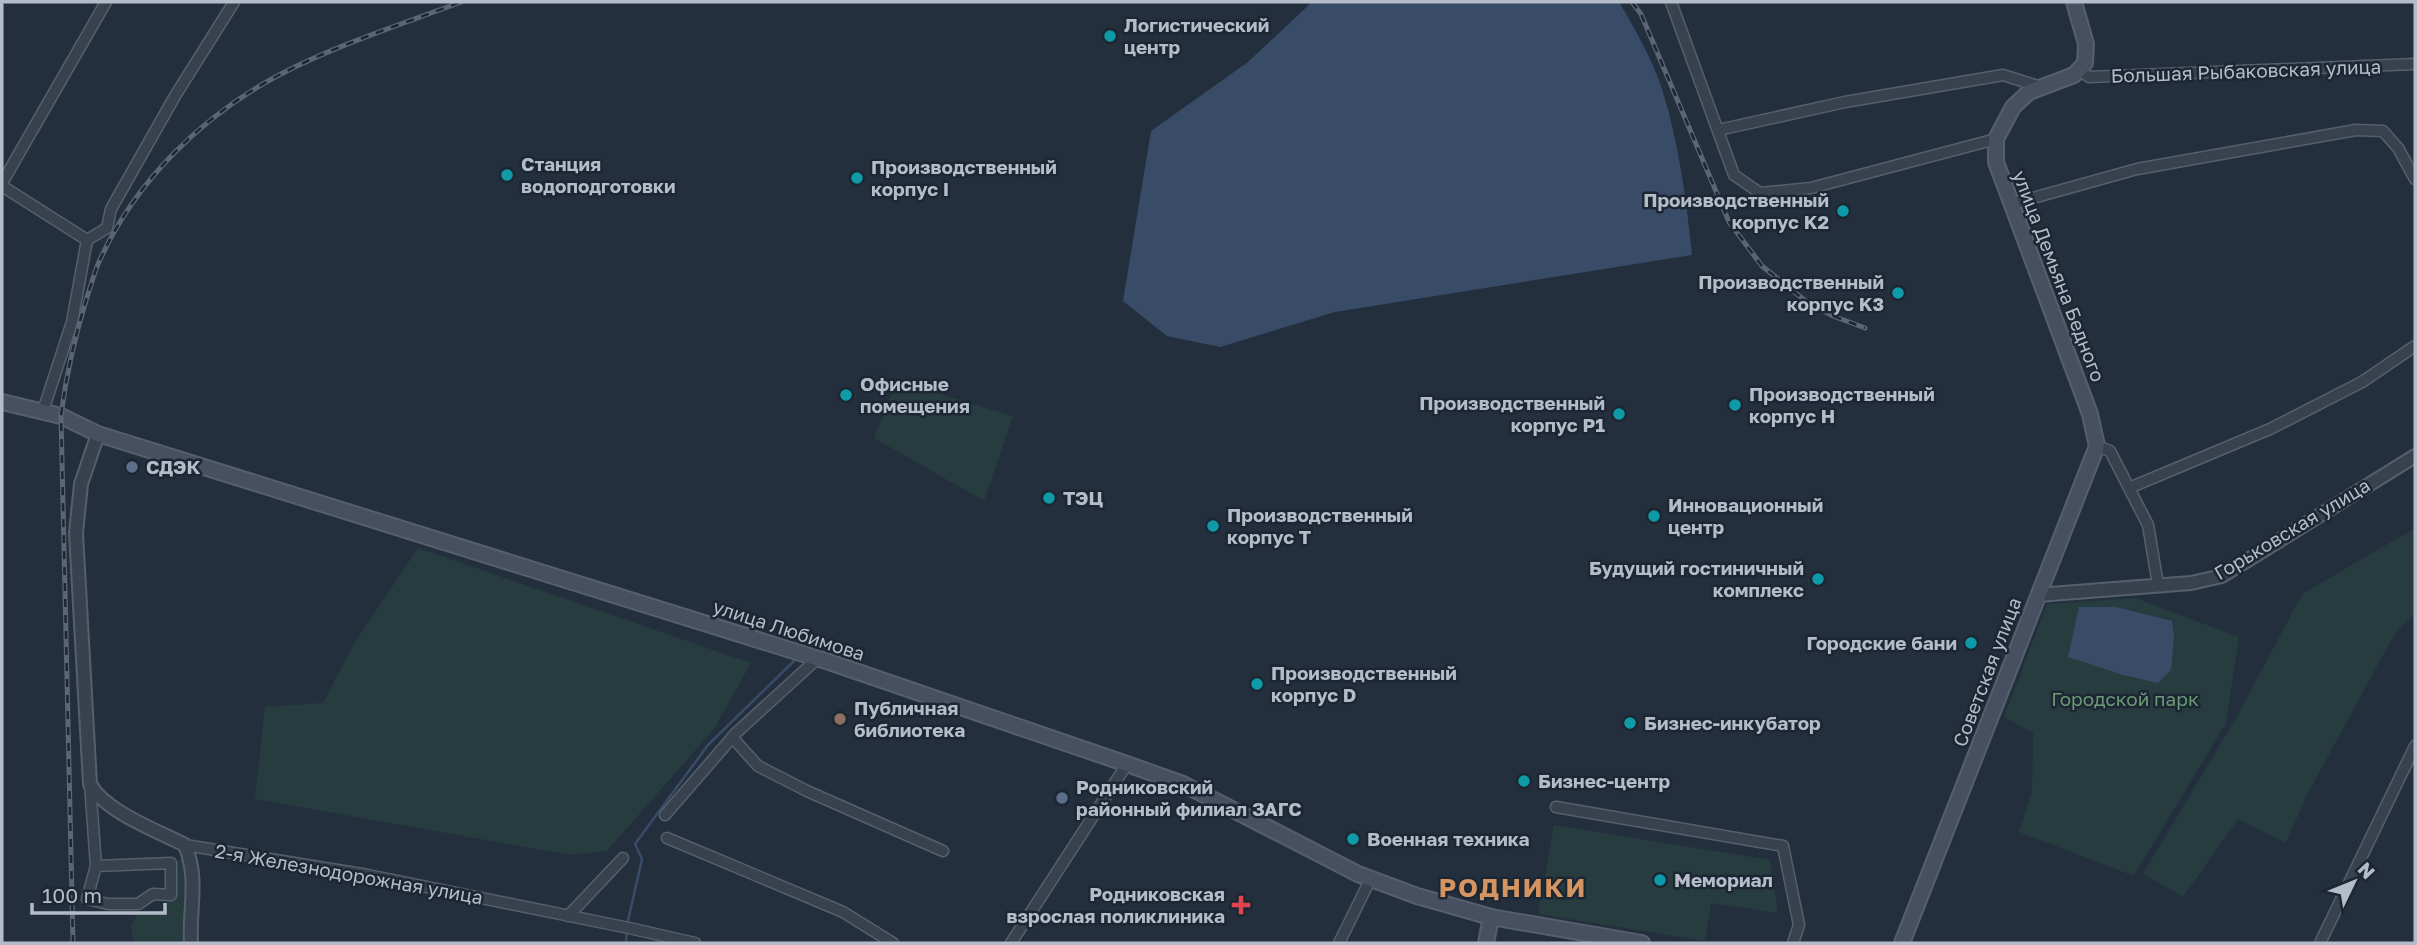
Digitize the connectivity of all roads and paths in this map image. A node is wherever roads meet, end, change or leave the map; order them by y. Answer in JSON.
{"nodes":[{"id":1,"x":106,"y":2,"type":"edge"},
{"id":2,"x":234,"y":2,"type":"edge"},
{"id":3,"x":1671,"y":2,"type":"edge"},
{"id":4,"x":2074,"y":2,"type":"edge"},
{"id":5,"x":2415,"y":64,"type":"edge"},
{"id":6,"x":2079,"y":70,"type":"junction"},
{"id":7,"x":2041,"y":87,"type":"junction"},
{"id":8,"x":1718,"y":130,"type":"junction"},
{"id":9,"x":1996,"y":139,"type":"junction"},
{"id":10,"x":2415,"y":179,"type":"edge"},
{"id":11,"x":2,"y":184,"type":"edge"},
{"id":12,"x":2011,"y":204,"type":"junction"},
{"id":13,"x":87,"y":240,"type":"junction"},
{"id":14,"x":2415,"y":346,"type":"edge"},
{"id":15,"x":2,"y":402,"type":"edge"},
{"id":16,"x":43,"y":411,"type":"junction"},
{"id":17,"x":99,"y":434,"type":"junction"},
{"id":18,"x":2097,"y":446,"type":"junction"},
{"id":19,"x":2415,"y":456,"type":"edge"},
{"id":20,"x":2129,"y":488,"type":"junction"},
{"id":21,"x":2158,"y":585,"type":"junction"},
{"id":22,"x":2038,"y":595,"type":"junction"},
{"id":23,"x":807,"y":656,"type":"junction"},
{"id":24,"x":732,"y":737,"type":"junction"},
{"id":25,"x":2415,"y":746,"type":"edge"},
{"id":26,"x":1127,"y":764,"type":"junction"},
{"id":27,"x":90,"y":784,"type":"junction"},
{"id":28,"x":1556,"y":807,"type":"dead end"},
{"id":29,"x":665,"y":816,"type":"dead end"},
{"id":30,"x":667,"y":838,"type":"dead end"},
{"id":31,"x":185,"y":845,"type":"junction"},
{"id":32,"x":943,"y":851,"type":"dead end"},
{"id":33,"x":623,"y":858,"type":"dead end"},
{"id":34,"x":96,"y":866,"type":"junction"},
{"id":35,"x":1371,"y":878,"type":"junction"},
{"id":36,"x":568,"y":916,"type":"junction"},
{"id":37,"x":1491,"y":917,"type":"junction"},
{"id":38,"x":191,"y":943,"type":"edge"},
{"id":39,"x":695,"y":943,"type":"edge"},
{"id":40,"x":893,"y":943,"type":"edge"},
{"id":41,"x":1011,"y":943,"type":"edge"},
{"id":42,"x":1339,"y":943,"type":"edge"},
{"id":43,"x":1486,"y":943,"type":"edge"},
{"id":44,"x":1642,"y":943,"type":"edge"},
{"id":45,"x":1793,"y":943,"type":"edge"},
{"id":46,"x":1902,"y":943,"type":"edge"},
{"id":47,"x":2320,"y":943,"type":"edge"}],
"edges":[{"from":1,"to":11,"type":"street"},
{"from":2,"to":13,"type":"street"},
{"from":3,"to":8,"type":"street"},
{"from":4,"to":6,"type":"main road"},
{"from":5,"to":6,"type":"street","name":"Большая Рыбаковская улица"},
{"from":6,"to":7,"type":"main road"},
{"from":7,"to":8,"type":"street"},
{"from":7,"to":9,"type":"main road"},
{"from":8,"to":9,"type":"street"},
{"from":9,"to":12,"type":"main road","name":"улица Демьяна Бедного"},
{"from":10,"to":12,"type":"street"},
{"from":11,"to":13,"type":"street"},
{"from":12,"to":18,"type":"main road","name":"улица Демьяна Бедного"},
{"from":13,"to":16,"type":"street"},
{"from":14,"to":20,"type":"street"},
{"from":15,"to":16,"type":"main road","name":"улица Любимова"},
{"from":16,"to":17,"type":"main road","name":"улица Любимова"},
{"from":17,"to":23,"type":"main road","name":"улица Любимова"},
{"from":17,"to":27,"type":"street"},
{"from":18,"to":20,"type":"street"},
{"from":18,"to":22,"type":"main road","name":"Советская улица"},
{"from":19,"to":21,"type":"street","name":"Горьковская улица"},
{"from":20,"to":21,"type":"street"},
{"from":21,"to":22,"type":"street","name":"Горьковская улица"},
{"from":22,"to":46,"type":"main road","name":"Советская улица"},
{"from":23,"to":24,"type":"street"},
{"from":23,"to":26,"type":"main road","name":"улица Любимова"},
{"from":24,"to":29,"type":"street"},
{"from":24,"to":32,"type":"street"},
{"from":25,"to":47,"type":"street"},
{"from":26,"to":35,"type":"main road","name":"улица Любимова"},
{"from":26,"to":41,"type":"street"},
{"from":27,"to":31,"type":"street","name":"2-я Железнодорожная улица"},
{"from":27,"to":34,"type":"street"},
{"from":28,"to":45,"type":"street"},
{"from":30,"to":40,"type":"street"},
{"from":31,"to":36,"type":"street","name":"2-я Железнодорожная улица"},
{"from":31,"to":38,"type":"street"},
{"from":33,"to":36,"type":"street"},
{"from":34,"to":34,"type":"street"},
{"from":35,"to":37,"type":"main road","name":"улица Любимова"},
{"from":35,"to":42,"type":"street"},
{"from":36,"to":39,"type":"street","name":"2-я Железнодорожная улица"},
{"from":37,"to":43,"type":"main road"},
{"from":37,"to":44,"type":"main road"}]}
